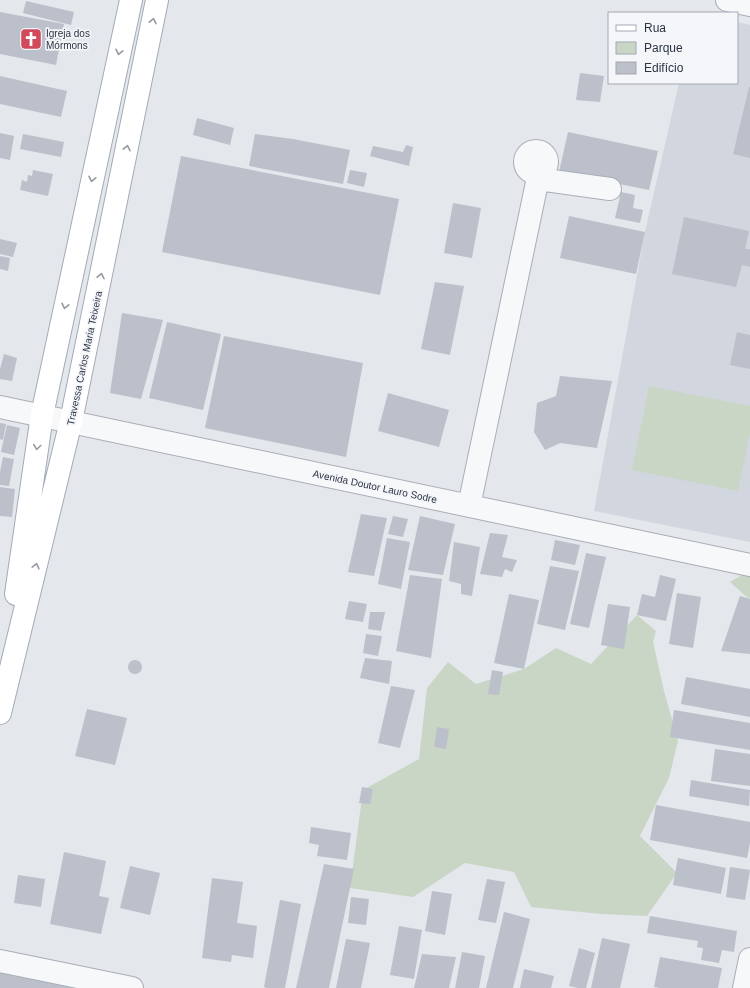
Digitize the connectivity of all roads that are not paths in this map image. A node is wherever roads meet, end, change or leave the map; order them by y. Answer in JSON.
{"nodes":[{"id":1,"x":130,"y":0,"type":"edge"},
{"id":2,"x":157,"y":0,"type":"edge"},
{"id":3,"x":727,"y":0,"type":"edge"},
{"id":4,"x":750,"y":5,"type":"edge"},
{"id":5,"x":610,"y":189,"type":"dead end"},
{"id":6,"x":0,"y":406,"type":"edge"},
{"id":7,"x":42,"y":415,"type":"junction"},
{"id":8,"x":71,"y":422,"type":"junction"},
{"id":9,"x":469,"y":506,"type":"junction"},
{"id":10,"x":750,"y":565,"type":"edge"},
{"id":11,"x":0,"y":712,"type":"edge"},
{"id":12,"x":750,"y":959,"type":"edge"},
{"id":13,"x":0,"y":961,"type":"edge"},
{"id":14,"x":132,"y":988,"type":"edge"},
{"id":15,"x":744,"y":988,"type":"edge"}],
"edges":[{"from":1,"to":7,"type":"main road","name":"Travessa Carlos Maria Teixeira","one_way":true},
{"from":8,"to":2,"type":"main road","name":"Travessa Carlos Maria Teixeira","one_way":true},
{"from":3,"to":4,"type":"street"},
{"from":5,"to":9,"type":"street"},
{"from":6,"to":7,"type":"street","name":"Avenida Doutor Lauro Sodre"},
{"from":7,"to":8,"type":"street","name":"Avenida Doutor Lauro Sodre"},
{"from":7,"to":11,"type":"main road","name":"Travessa Carlos Maria Teixeira","one_way":true},
{"from":8,"to":9,"type":"street","name":"Avenida Doutor Lauro Sodre"},
{"from":11,"to":8,"type":"main road","name":"Travessa Carlos Maria Teixeira","one_way":true},
{"from":9,"to":10,"type":"street","name":"Avenida Doutor Lauro Sodre"},
{"from":12,"to":15,"type":"street"},
{"from":13,"to":14,"type":"street"}]}
